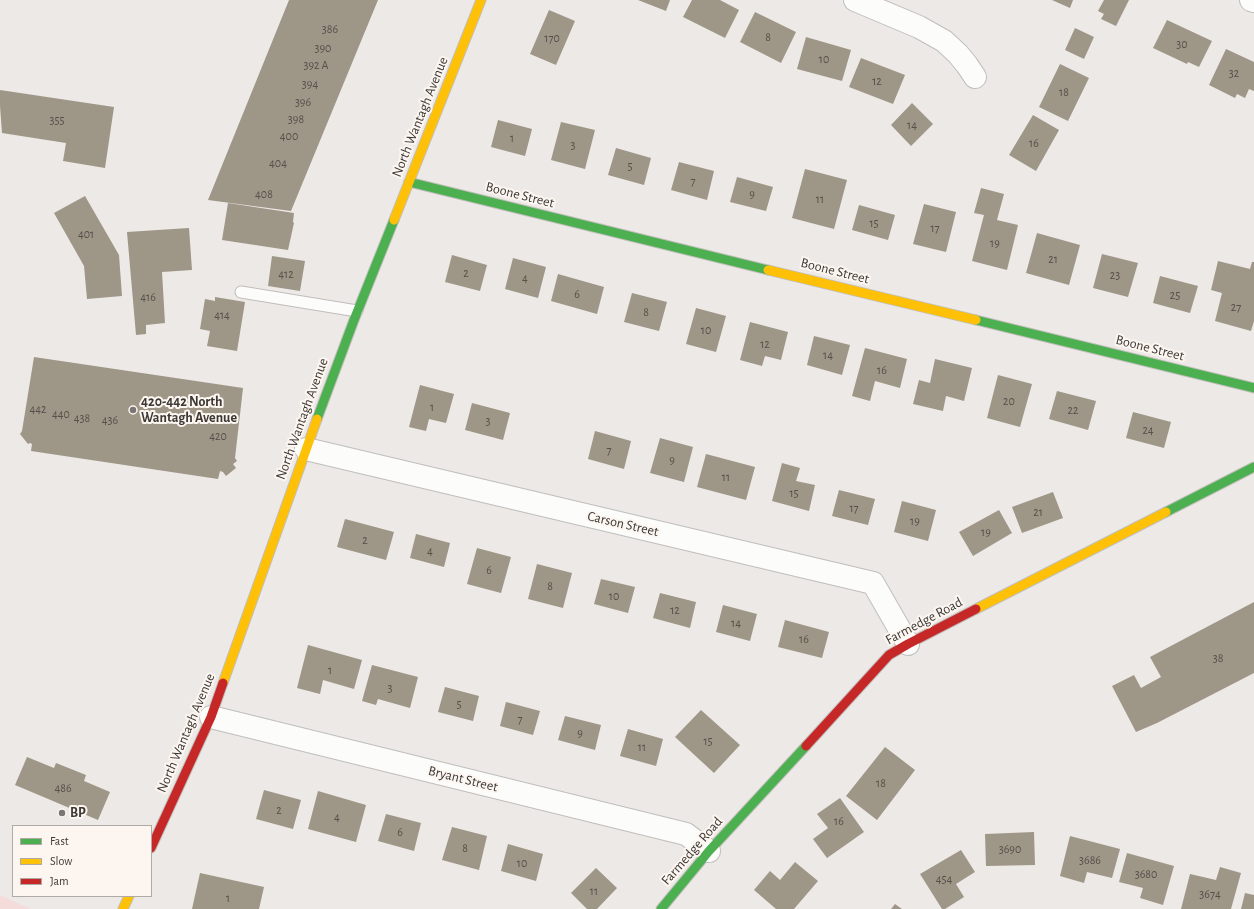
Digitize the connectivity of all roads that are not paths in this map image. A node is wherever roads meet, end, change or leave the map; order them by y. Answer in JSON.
{"nodes":[{"id":1,"x":481,"y":0,"type":"edge"},
{"id":2,"x":855,"y":0,"type":"edge"},
{"id":3,"x":1251,"y":0,"type":"edge"},
{"id":4,"x":1254,"y":1,"type":"edge"},
{"id":5,"x":975,"y":77,"type":"dead end"},
{"id":6,"x":409,"y":182,"type":"junction"},
{"id":7,"x":241,"y":292,"type":"dead end"},
{"id":8,"x":357,"y":311,"type":"junction"},
{"id":9,"x":1254,"y":388,"type":"edge"},
{"id":10,"x":306,"y":449,"type":"junction"},
{"id":11,"x":1254,"y":467,"type":"edge"},
{"id":12,"x":908,"y":644,"type":"junction"},
{"id":13,"x":211,"y":717,"type":"junction"},
{"id":14,"x":152,"y":846,"type":"edge"},
{"id":15,"x":709,"y":851,"type":"junction"},
{"id":16,"x":129,"y":897,"type":"edge"},
{"id":17,"x":123,"y":909,"type":"edge"},
{"id":18,"x":661,"y":909,"type":"edge"}],
"edges":[{"from":1,"to":6,"type":"street","name":"North Wantagh Avenue"},
{"from":2,"to":5,"type":"street"},
{"from":3,"to":4,"type":"street"},
{"from":6,"to":8,"type":"street","name":"North Wantagh Avenue"},
{"from":6,"to":9,"type":"street","name":"Boone Street"},
{"from":7,"to":8,"type":"lane"},
{"from":8,"to":10,"type":"street","name":"North Wantagh Avenue"},
{"from":10,"to":12,"type":"street","name":"Carson Street"},
{"from":10,"to":13,"type":"street","name":"North Wantagh Avenue"},
{"from":11,"to":12,"type":"street","name":"Farmedge Road"},
{"from":12,"to":15,"type":"street","name":"Farmedge Road"},
{"from":13,"to":14,"type":"street","name":"North Wantagh Avenue"},
{"from":13,"to":15,"type":"street","name":"Bryant Street"},
{"from":15,"to":18,"type":"street","name":"Farmedge Road"},
{"from":16,"to":17,"type":"street"}]}
